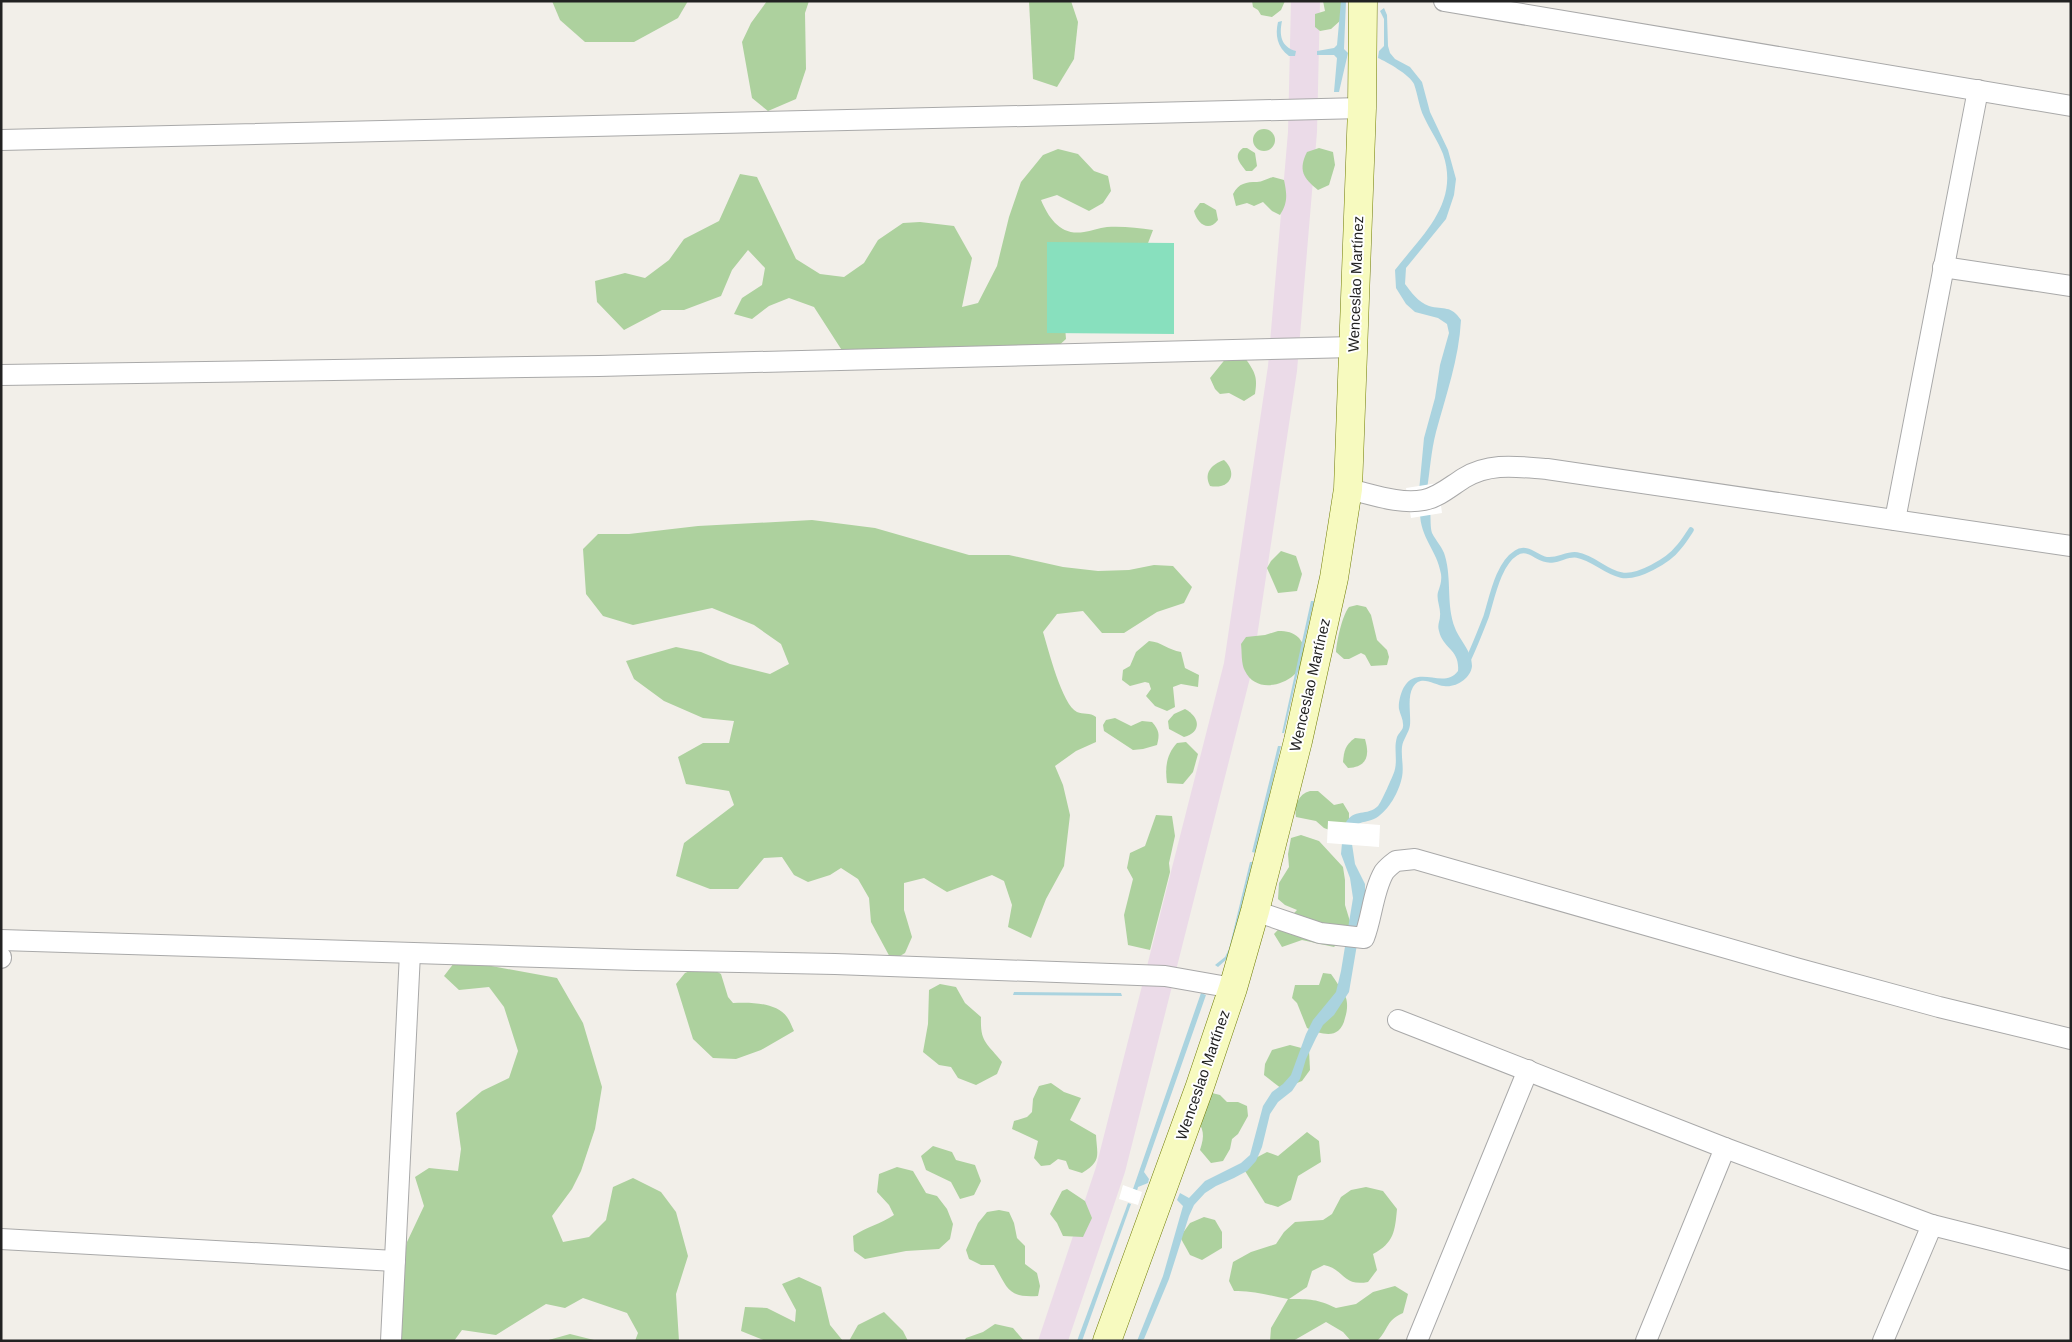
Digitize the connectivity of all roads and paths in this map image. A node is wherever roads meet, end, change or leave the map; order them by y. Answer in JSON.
{"nodes":[{"id":1,"x":1363,"y":1,"type":"edge"},
{"id":2,"x":1444,"y":1,"type":"edge"},
{"id":3,"x":1978,"y":90,"type":"junction"},
{"id":4,"x":2071,"y":106,"type":"edge"},
{"id":5,"x":1362,"y":108,"type":"junction"},
{"id":6,"x":1,"y":140,"type":"edge"},
{"id":7,"x":1944,"y":267,"type":"junction"},
{"id":8,"x":2071,"y":286,"type":"edge"},
{"id":9,"x":1354,"y":347,"type":"junction"},
{"id":10,"x":1,"y":375,"type":"edge"},
{"id":11,"x":1348,"y":490,"type":"junction"},
{"id":12,"x":1895,"y":520,"type":"junction"},
{"id":13,"x":2071,"y":546,"type":"edge"},
{"id":14,"x":1255,"y":911,"type":"junction"},
{"id":15,"x":1,"y":940,"type":"edge"},
{"id":16,"x":410,"y":952,"type":"junction"},
{"id":17,"x":1233,"y":988,"type":"junction"},
{"id":18,"x":1398,"y":1020,"type":"dead end"},
{"id":19,"x":2071,"y":1039,"type":"edge"},
{"id":20,"x":1528,"y":1070,"type":"junction"},
{"id":21,"x":1725,"y":1148,"type":"junction"},
{"id":22,"x":1932,"y":1225,"type":"junction"},
{"id":23,"x":1,"y":1239,"type":"edge"},
{"id":24,"x":2071,"y":1260,"type":"edge"},
{"id":25,"x":395,"y":1261,"type":"junction"},
{"id":26,"x":391,"y":1341,"type":"edge"},
{"id":27,"x":1107,"y":1341,"type":"edge"},
{"id":28,"x":1417,"y":1341,"type":"edge"},
{"id":29,"x":1646,"y":1341,"type":"edge"},
{"id":30,"x":1883,"y":1341,"type":"edge"}],
"edges":[{"from":1,"to":5,"type":"main road","name":"Wenceslao Martínez"},
{"from":2,"to":3,"type":"street"},
{"from":3,"to":4,"type":"street"},
{"from":3,"to":7,"type":"street"},
{"from":5,"to":6,"type":"street"},
{"from":5,"to":9,"type":"main road","name":"Wenceslao Martínez"},
{"from":7,"to":8,"type":"street"},
{"from":7,"to":12,"type":"street"},
{"from":9,"to":10,"type":"street"},
{"from":9,"to":11,"type":"main road","name":"Wenceslao Martínez"},
{"from":11,"to":12,"type":"street"},
{"from":11,"to":14,"type":"main road","name":"Wenceslao Martínez"},
{"from":12,"to":13,"type":"street"},
{"from":14,"to":17,"type":"main road","name":"Wenceslao Martínez"},
{"from":14,"to":19,"type":"street"},
{"from":15,"to":16,"type":"street"},
{"from":16,"to":17,"type":"street"},
{"from":16,"to":25,"type":"street"},
{"from":17,"to":27,"type":"main road","name":"Wenceslao Martínez"},
{"from":18,"to":20,"type":"street"},
{"from":20,"to":21,"type":"street"},
{"from":20,"to":28,"type":"street"},
{"from":21,"to":22,"type":"street"},
{"from":21,"to":29,"type":"street"},
{"from":22,"to":24,"type":"street"},
{"from":22,"to":30,"type":"street"},
{"from":23,"to":25,"type":"street"},
{"from":25,"to":26,"type":"street"}]}
